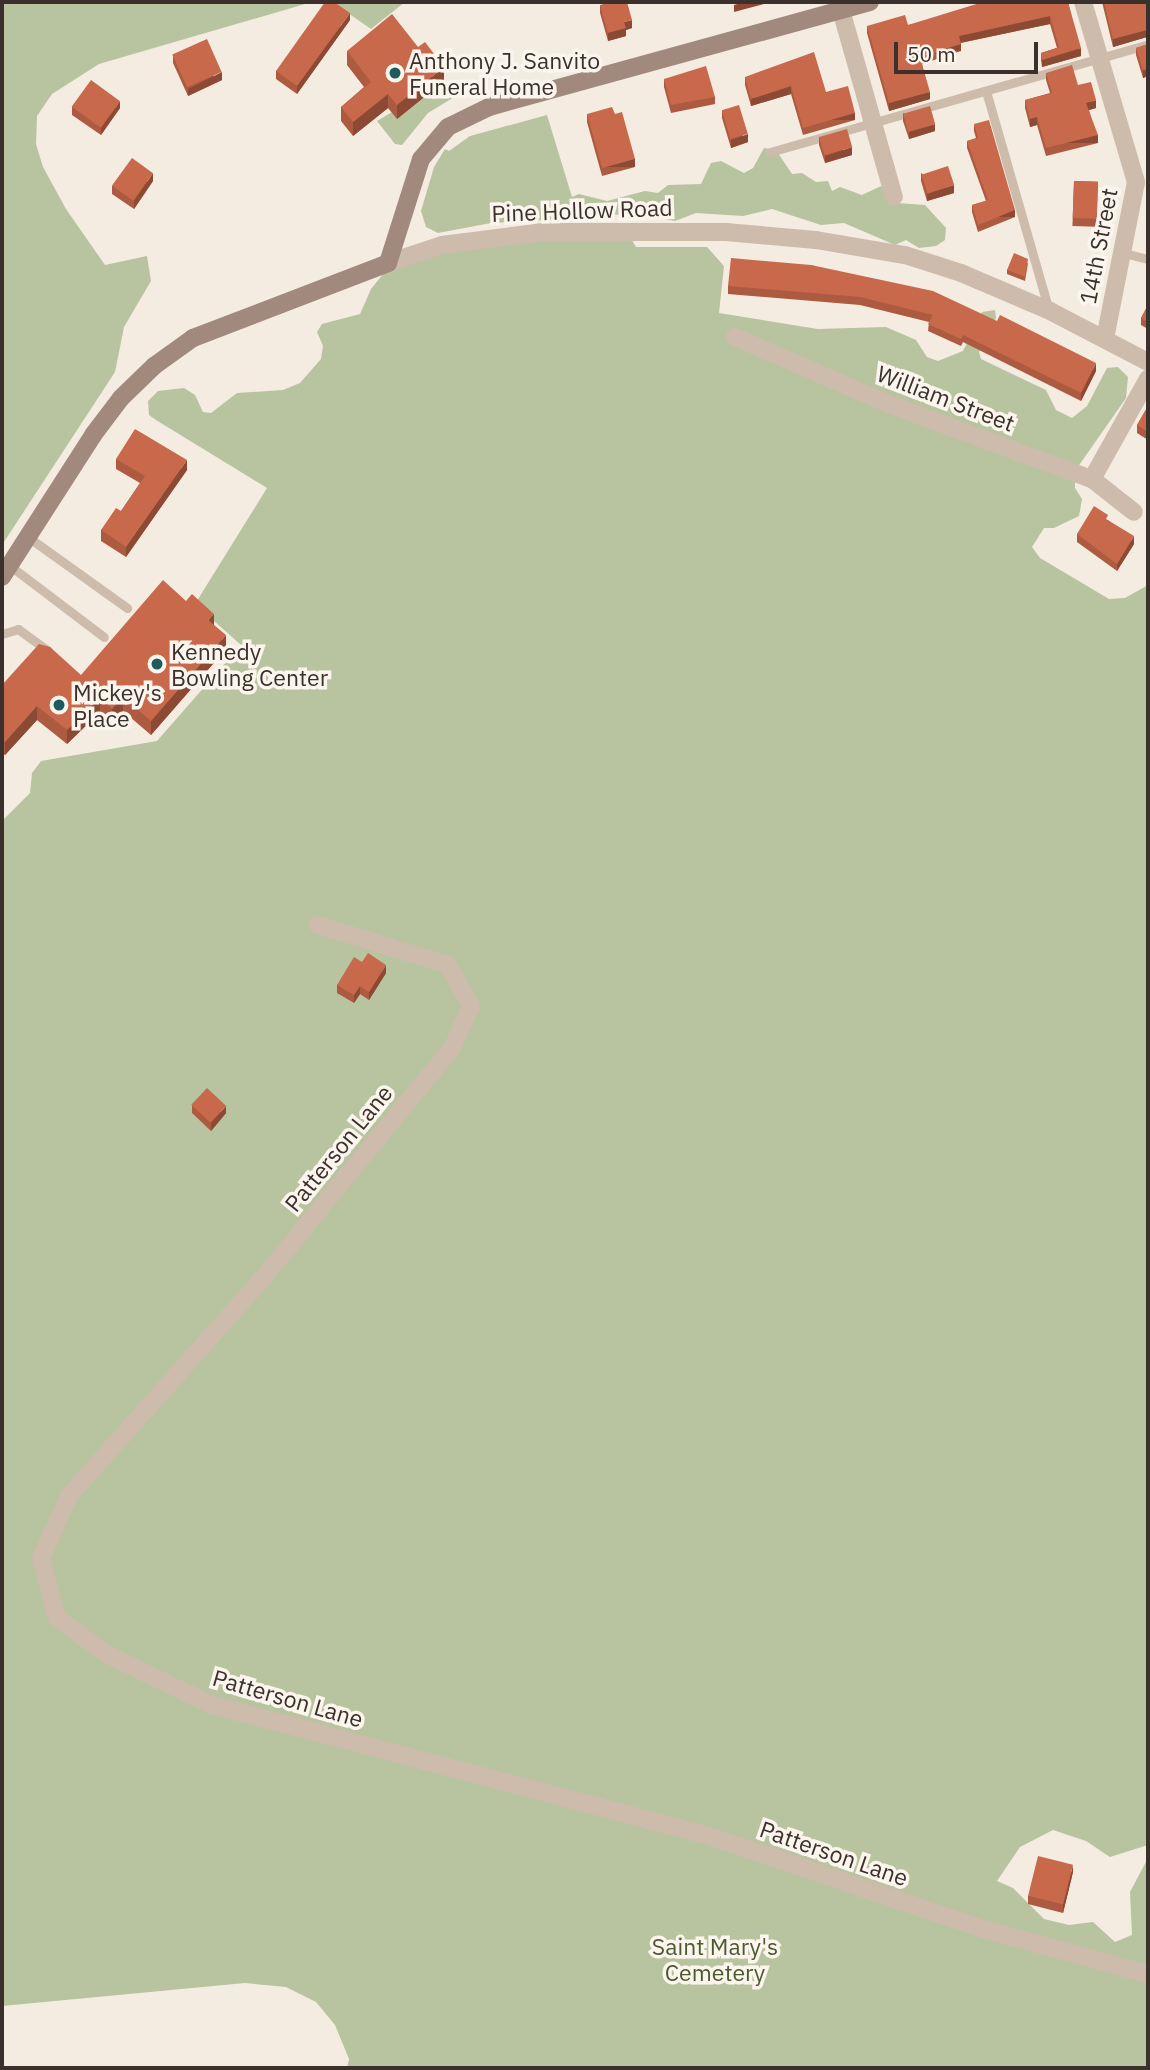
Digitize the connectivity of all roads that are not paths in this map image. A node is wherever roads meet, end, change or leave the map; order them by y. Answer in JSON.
{"nodes":[{"id":1,"x":870,"y":2,"type":"edge"},
{"id":2,"x":1083,"y":2,"type":"edge"},
{"id":3,"x":841,"y":10,"type":"junction"},
{"id":4,"x":1148,"y":44,"type":"edge"},
{"id":5,"x":1100,"y":58,"type":"junction"},
{"id":6,"x":986,"y":90,"type":"junction"},
{"id":7,"x":873,"y":123,"type":"junction"},
{"id":8,"x":770,"y":152,"type":"dead end"},
{"id":9,"x":894,"y":197,"type":"dead end"},
{"id":10,"x":1124,"y":253,"type":"junction"},
{"id":11,"x":1148,"y":259,"type":"edge"},
{"id":12,"x":388,"y":263,"type":"junction"},
{"id":13,"x":1050,"y":311,"type":"junction"},
{"id":14,"x":735,"y":337,"type":"dead end"},
{"id":15,"x":1105,"y":338,"type":"junction"},
{"id":16,"x":1148,"y":362,"type":"edge"},
{"id":17,"x":1148,"y":379,"type":"edge"},
{"id":18,"x":1092,"y":479,"type":"junction"},
{"id":19,"x":1134,"y":512,"type":"dead end"},
{"id":20,"x":27,"y":537,"type":"junction"},
{"id":21,"x":5,"y":571,"type":"edge"},
{"id":22,"x":127,"y":608,"type":"dead end"},
{"id":23,"x":2,"y":634,"type":"edge"},
{"id":24,"x":104,"y":637,"type":"dead end"},
{"id":25,"x":57,"y":657,"type":"edge"},
{"id":26,"x":318,"y":925,"type":"dead end"},
{"id":27,"x":1148,"y":1975,"type":"edge"}],
"edges":[{"from":1,"to":3,"type":"street"},
{"from":2,"to":5,"type":"street","name":"14th Street"},
{"from":3,"to":7,"type":"street"},
{"from":3,"to":12,"type":"street"},
{"from":4,"to":5,"type":"lane"},
{"from":5,"to":6,"type":"lane"},
{"from":5,"to":10,"type":"street","name":"14th Street"},
{"from":6,"to":7,"type":"lane"},
{"from":6,"to":13,"type":"lane"},
{"from":7,"to":8,"type":"lane"},
{"from":7,"to":9,"type":"street"},
{"from":10,"to":11,"type":"lane"},
{"from":10,"to":15,"type":"street","name":"14th Street"},
{"from":12,"to":13,"type":"street","name":"Pine Hollow Road"},
{"from":12,"to":20,"type":"street","name":"Pine Hollow Road"},
{"from":13,"to":15,"type":"street","name":"Pine Hollow Road"},
{"from":14,"to":18,"type":"street","name":"William Street"},
{"from":15,"to":16,"type":"street","name":"Pine Hollow Road"},
{"from":17,"to":18,"type":"street"},
{"from":18,"to":19,"type":"street","name":"William Street"},
{"from":20,"to":21,"type":"street","name":"Pine Hollow Road"},
{"from":20,"to":22,"type":"lane"},
{"from":21,"to":24,"type":"lane"},
{"from":23,"to":25,"type":"lane"},
{"from":26,"to":27,"type":"street","name":"Patterson Lane"}]}
